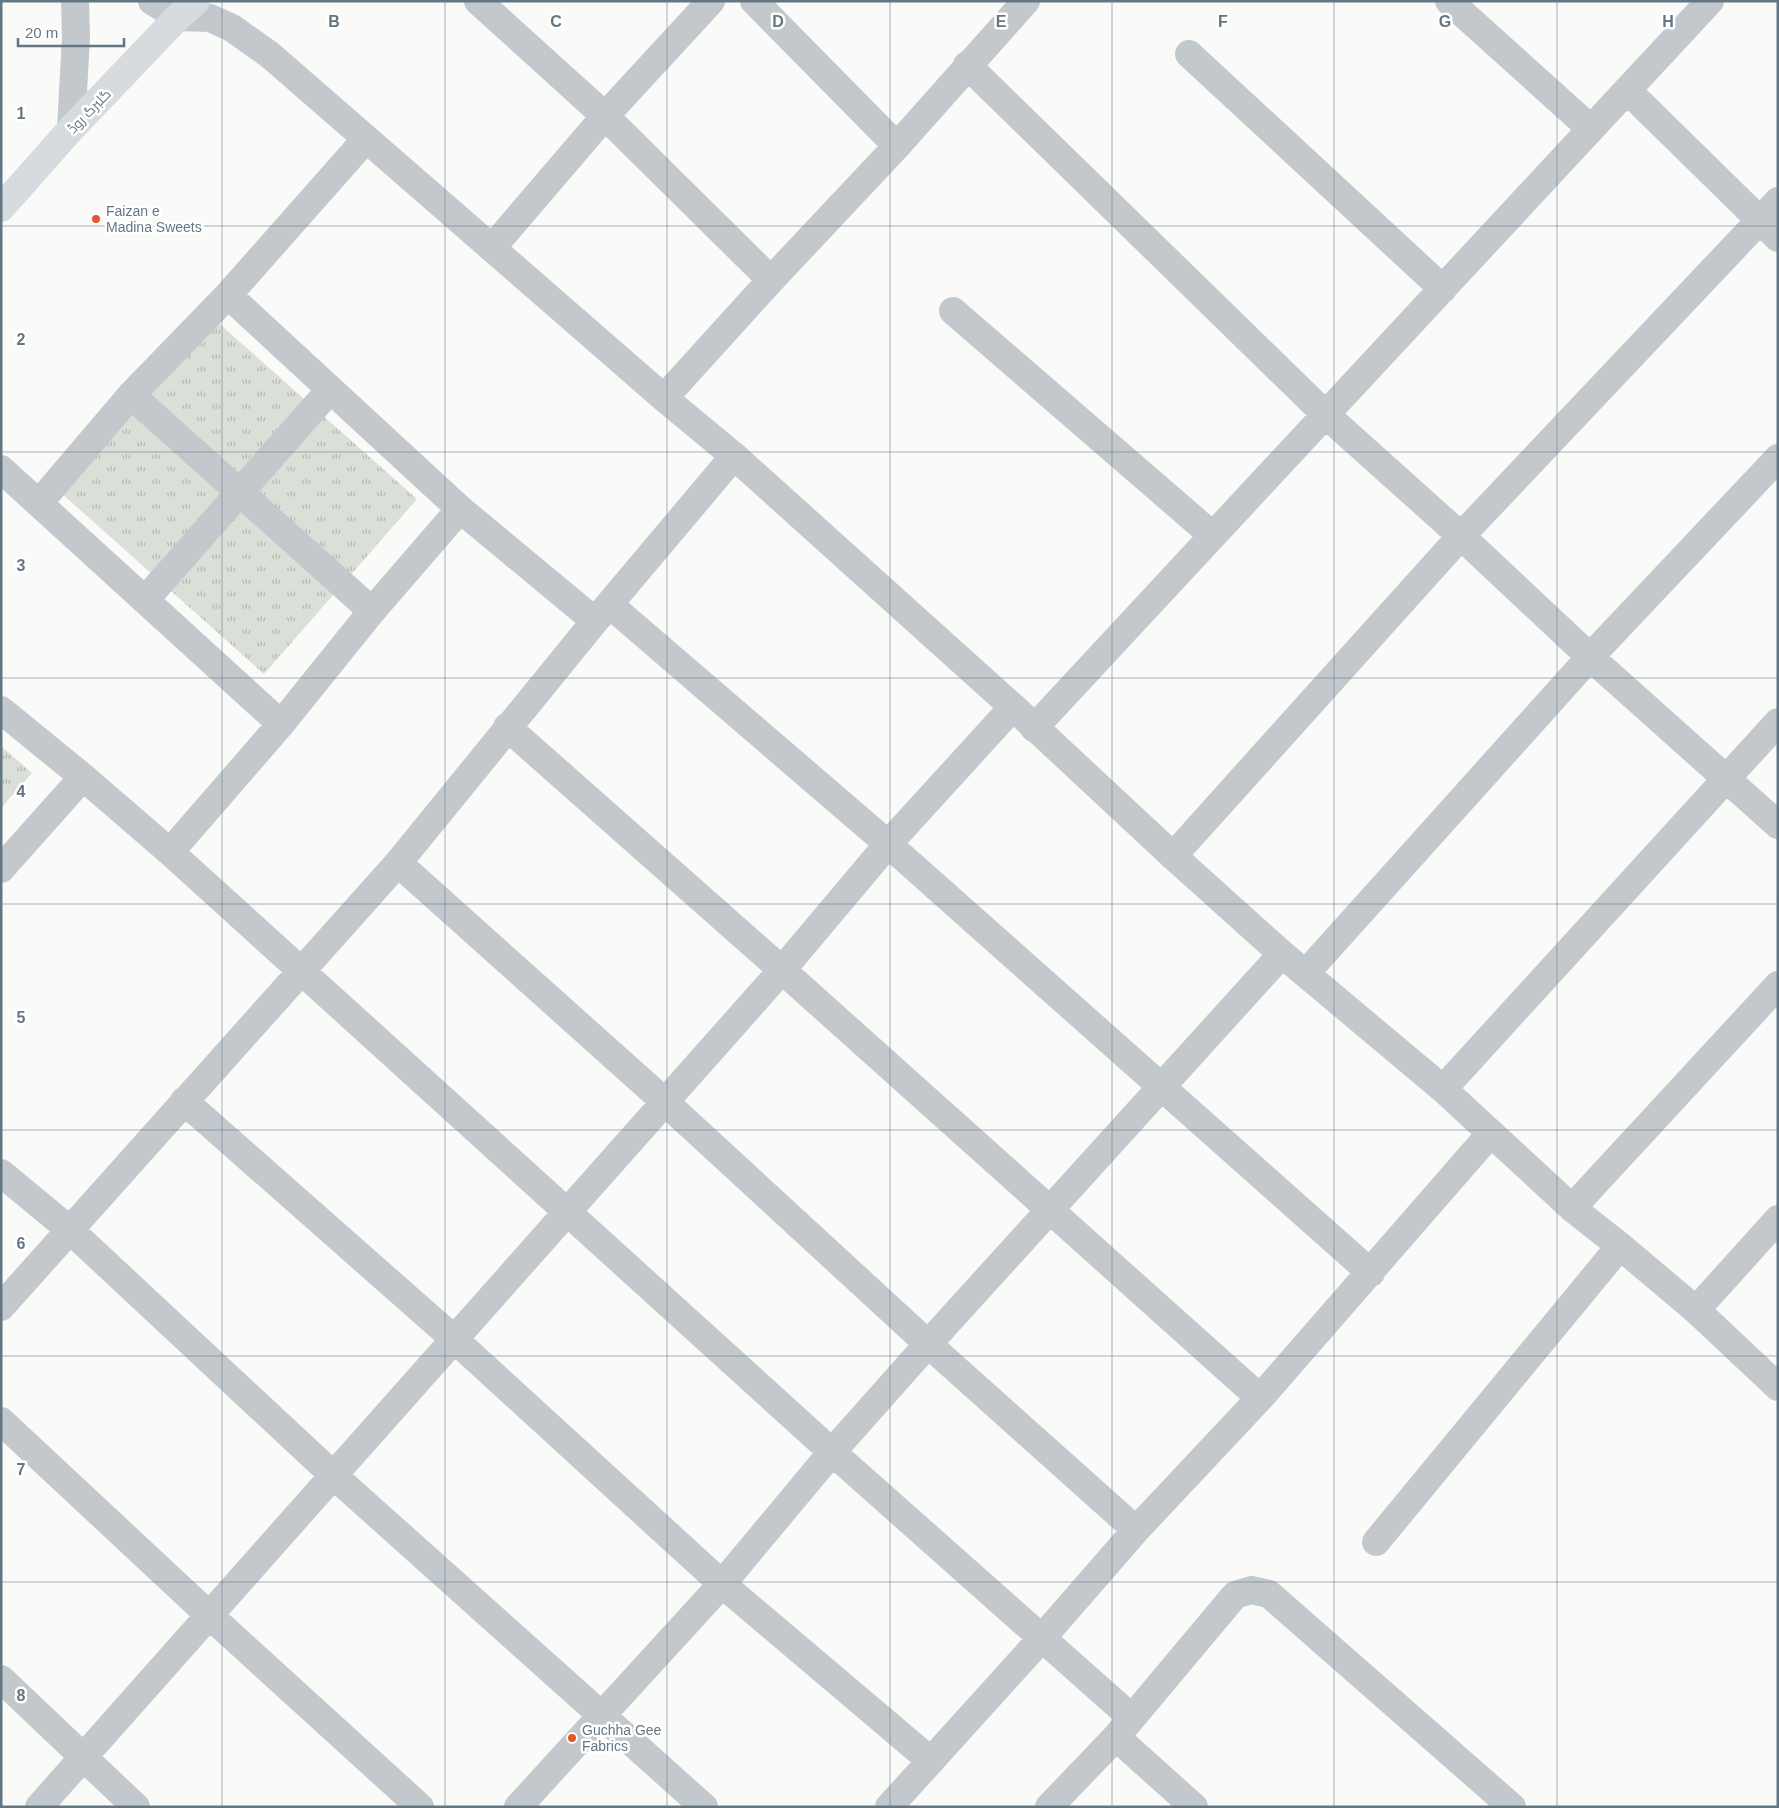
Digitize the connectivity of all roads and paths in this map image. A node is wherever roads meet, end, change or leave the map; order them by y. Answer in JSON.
{"nodes":[{"id":1,"x":75,"y":1,"type":"edge"},
{"id":2,"x":152,"y":1,"type":"edge"},
{"id":3,"x":478,"y":1,"type":"edge"},
{"id":4,"x":711,"y":1,"type":"edge"},
{"id":5,"x":754,"y":1,"type":"edge"},
{"id":6,"x":1026,"y":1,"type":"edge"},
{"id":7,"x":1449,"y":1,"type":"edge"},
{"id":8,"x":1710,"y":1,"type":"edge"},
{"id":9,"x":187,"y":9,"type":"edge"},
{"id":10,"x":1190,"y":54,"type":"dead end"},
{"id":11,"x":967,"y":65,"type":"junction"},
{"id":12,"x":1627,"y":90,"type":"junction"},
{"id":13,"x":605,"y":116,"type":"junction"},
{"id":14,"x":71,"y":129,"type":"junction"},
{"id":15,"x":1591,"y":129,"type":"junction"},
{"id":16,"x":366,"y":139,"type":"junction"},
{"id":17,"x":897,"y":146,"type":"junction"},
{"id":18,"x":1,"y":208,"type":"edge"},
{"id":19,"x":1772,"y":220,"type":"edge"},
{"id":20,"x":492,"y":248,"type":"junction"},
{"id":21,"x":771,"y":280,"type":"junction"},
{"id":22,"x":1443,"y":289,"type":"junction"},
{"id":23,"x":228,"y":295,"type":"junction"},
{"id":24,"x":953,"y":311,"type":"dead end"},
{"id":25,"x":330,"y":390,"type":"junction"},
{"id":26,"x":131,"y":395,"type":"junction"},
{"id":27,"x":664,"y":398,"type":"junction"},
{"id":28,"x":1326,"y":415,"type":"junction"},
{"id":29,"x":734,"y":456,"type":"junction"},
{"id":30,"x":1778,"y":458,"type":"edge"},
{"id":31,"x":1,"y":469,"type":"edge"},
{"id":32,"x":240,"y":491,"type":"junction"},
{"id":33,"x":39,"y":503,"type":"junction"},
{"id":34,"x":460,"y":509,"type":"junction"},
{"id":35,"x":1212,"y":536,"type":"junction"},
{"id":36,"x":1461,"y":536,"type":"junction"},
{"id":37,"x":145,"y":600,"type":"junction"},
{"id":38,"x":372,"y":611,"type":"junction"},
{"id":39,"x":602,"y":613,"type":"junction"},
{"id":40,"x":1590,"y":658,"type":"junction"},
{"id":41,"x":1014,"y":707,"type":"junction"},
{"id":42,"x":1,"y":710,"type":"edge"},
{"id":43,"x":1778,"y":722,"type":"edge"},
{"id":44,"x":281,"y":724,"type":"junction"},
{"id":45,"x":507,"y":727,"type":"junction"},
{"id":46,"x":1034,"y":728,"type":"junction"},
{"id":47,"x":83,"y":777,"type":"junction"},
{"id":48,"x":1726,"y":778,"type":"junction"},
{"id":49,"x":1778,"y":826,"type":"edge"},
{"id":50,"x":888,"y":844,"type":"junction"},
{"id":51,"x":170,"y":852,"type":"junction"},
{"id":52,"x":1173,"y":856,"type":"junction"},
{"id":53,"x":398,"y":862,"type":"junction"},
{"id":54,"x":1,"y":869,"type":"edge"},
{"id":55,"x":1282,"y":954,"type":"junction"},
{"id":56,"x":782,"y":970,"type":"junction"},
{"id":57,"x":301,"y":971,"type":"junction"},
{"id":58,"x":1306,"y":974,"type":"junction"},
{"id":59,"x":1778,"y":986,"type":"edge"},
{"id":60,"x":1161,"y":1086,"type":"junction"},
{"id":61,"x":1443,"y":1089,"type":"junction"},
{"id":62,"x":184,"y":1101,"type":"junction"},
{"id":63,"x":665,"y":1102,"type":"junction"},
{"id":64,"x":1491,"y":1134,"type":"junction"},
{"id":65,"x":1,"y":1173,"type":"edge"},
{"id":66,"x":1572,"y":1208,"type":"junction"},
{"id":67,"x":1050,"y":1209,"type":"junction"},
{"id":68,"x":568,"y":1212,"type":"junction"},
{"id":69,"x":1778,"y":1219,"type":"edge"},
{"id":70,"x":70,"y":1230,"type":"junction"},
{"id":71,"x":1620,"y":1246,"type":"junction"},
{"id":72,"x":1371,"y":1273,"type":"junction"},
{"id":73,"x":1,"y":1307,"type":"edge"},
{"id":74,"x":1696,"y":1310,"type":"junction"},
{"id":75,"x":454,"y":1339,"type":"junction"},
{"id":76,"x":928,"y":1344,"type":"junction"},
{"id":77,"x":1778,"y":1387,"type":"edge"},
{"id":78,"x":1260,"y":1398,"type":"junction"},
{"id":79,"x":1,"y":1421,"type":"edge"},
{"id":80,"x":832,"y":1452,"type":"junction"},
{"id":81,"x":333,"y":1475,"type":"junction"},
{"id":82,"x":1136,"y":1530,"type":"junction"},
{"id":83,"x":1376,"y":1542,"type":"dead end"},
{"id":84,"x":722,"y":1584,"type":"junction"},
{"id":85,"x":209,"y":1615,"type":"junction"},
{"id":86,"x":1042,"y":1638,"type":"junction"},
{"id":87,"x":1,"y":1680,"type":"edge"},
{"id":88,"x":602,"y":1714,"type":"junction"},
{"id":89,"x":1124,"y":1728,"type":"junction"},
{"id":90,"x":83,"y":1757,"type":"junction"},
{"id":91,"x":931,"y":1761,"type":"junction"},
{"id":92,"x":39,"y":1807,"type":"edge"},
{"id":93,"x":136,"y":1807,"type":"edge"},
{"id":94,"x":420,"y":1807,"type":"edge"},
{"id":95,"x":518,"y":1807,"type":"edge"},
{"id":96,"x":704,"y":1807,"type":"edge"},
{"id":97,"x":889,"y":1807,"type":"edge"},
{"id":98,"x":1049,"y":1807,"type":"edge"},
{"id":99,"x":1194,"y":1807,"type":"edge"},
{"id":100,"x":1512,"y":1807,"type":"edge"}],
"edges":[{"from":1,"to":14,"type":"street"},
{"from":2,"to":9,"type":"street"},
{"from":3,"to":13,"type":"street"},
{"from":4,"to":13,"type":"street"},
{"from":5,"to":17,"type":"street"},
{"from":6,"to":11,"type":"street"},
{"from":7,"to":15,"type":"street"},
{"from":8,"to":12,"type":"street"},
{"from":9,"to":14,"type":"main road","name":"گلبرگ روڈ"},
{"from":9,"to":16,"type":"street"},
{"from":10,"to":22,"type":"street"},
{"from":11,"to":17,"type":"street"},
{"from":11,"to":28,"type":"street"},
{"from":12,"to":15,"type":"street"},
{"from":12,"to":19,"type":"street"},
{"from":13,"to":20,"type":"street"},
{"from":13,"to":21,"type":"street"},
{"from":14,"to":18,"type":"main road","name":"گلبرگ روڈ"},
{"from":15,"to":22,"type":"street"},
{"from":16,"to":20,"type":"street"},
{"from":16,"to":23,"type":"street"},
{"from":17,"to":21,"type":"street"},
{"from":19,"to":36,"type":"street"},
{"from":20,"to":27,"type":"street"},
{"from":21,"to":27,"type":"street"},
{"from":22,"to":28,"type":"street"},
{"from":23,"to":25,"type":"street"},
{"from":23,"to":26,"type":"street"},
{"from":24,"to":35,"type":"street"},
{"from":25,"to":32,"type":"street"},
{"from":25,"to":34,"type":"street"},
{"from":26,"to":32,"type":"street"},
{"from":26,"to":33,"type":"street"},
{"from":27,"to":29,"type":"street"},
{"from":28,"to":35,"type":"street"},
{"from":28,"to":36,"type":"street"},
{"from":29,"to":39,"type":"street"},
{"from":29,"to":41,"type":"street"},
{"from":30,"to":40,"type":"street"},
{"from":31,"to":33,"type":"street"},
{"from":32,"to":37,"type":"street"},
{"from":32,"to":38,"type":"street"},
{"from":33,"to":37,"type":"street"},
{"from":34,"to":38,"type":"street"},
{"from":34,"to":39,"type":"street"},
{"from":35,"to":46,"type":"street"},
{"from":36,"to":40,"type":"street"},
{"from":36,"to":52,"type":"street"},
{"from":37,"to":44,"type":"street"},
{"from":38,"to":44,"type":"street"},
{"from":39,"to":45,"type":"street"},
{"from":39,"to":50,"type":"street"},
{"from":40,"to":48,"type":"street"},
{"from":40,"to":58,"type":"street"},
{"from":41,"to":46,"type":"street"},
{"from":41,"to":50,"type":"street"},
{"from":42,"to":47,"type":"street"},
{"from":43,"to":48,"type":"street"},
{"from":44,"to":51,"type":"street"},
{"from":45,"to":53,"type":"street"},
{"from":45,"to":56,"type":"street"},
{"from":46,"to":52,"type":"street"},
{"from":47,"to":51,"type":"street"},
{"from":47,"to":54,"type":"street"},
{"from":48,"to":49,"type":"street"},
{"from":48,"to":61,"type":"street"},
{"from":50,"to":56,"type":"street"},
{"from":50,"to":60,"type":"street"},
{"from":51,"to":57,"type":"street"},
{"from":52,"to":55,"type":"street"},
{"from":53,"to":57,"type":"street"},
{"from":53,"to":63,"type":"street"},
{"from":55,"to":58,"type":"street"},
{"from":55,"to":60,"type":"street"},
{"from":56,"to":63,"type":"street"},
{"from":56,"to":67,"type":"street"},
{"from":57,"to":62,"type":"street"},
{"from":57,"to":68,"type":"street"},
{"from":58,"to":61,"type":"street"},
{"from":59,"to":66,"type":"street"},
{"from":60,"to":67,"type":"street"},
{"from":60,"to":72,"type":"street"},
{"from":61,"to":64,"type":"street"},
{"from":62,"to":70,"type":"street"},
{"from":62,"to":75,"type":"street"},
{"from":63,"to":68,"type":"street"},
{"from":63,"to":76,"type":"street"},
{"from":64,"to":66,"type":"street"},
{"from":64,"to":72,"type":"street"},
{"from":65,"to":70,"type":"street"},
{"from":66,"to":71,"type":"street"},
{"from":67,"to":76,"type":"street"},
{"from":67,"to":78,"type":"street"},
{"from":68,"to":75,"type":"street"},
{"from":68,"to":80,"type":"street"},
{"from":69,"to":74,"type":"street"},
{"from":70,"to":73,"type":"street"},
{"from":70,"to":81,"type":"street"},
{"from":71,"to":74,"type":"street"},
{"from":71,"to":83,"type":"street"},
{"from":72,"to":78,"type":"street"},
{"from":74,"to":77,"type":"street"},
{"from":75,"to":81,"type":"street"},
{"from":75,"to":84,"type":"street"},
{"from":76,"to":80,"type":"street"},
{"from":76,"to":82,"type":"street"},
{"from":78,"to":82,"type":"street"},
{"from":79,"to":85,"type":"street"},
{"from":80,"to":84,"type":"street"},
{"from":80,"to":86,"type":"street"},
{"from":81,"to":85,"type":"street"},
{"from":81,"to":88,"type":"street"},
{"from":82,"to":86,"type":"street"},
{"from":84,"to":88,"type":"street"},
{"from":84,"to":91,"type":"street"},
{"from":85,"to":90,"type":"street"},
{"from":85,"to":94,"type":"street"},
{"from":86,"to":89,"type":"street"},
{"from":86,"to":91,"type":"street"},
{"from":87,"to":90,"type":"street"},
{"from":88,"to":95,"type":"street"},
{"from":88,"to":96,"type":"street"},
{"from":89,"to":98,"type":"street"},
{"from":89,"to":99,"type":"street"},
{"from":89,"to":100,"type":"street"},
{"from":90,"to":92,"type":"street"},
{"from":90,"to":93,"type":"street"},
{"from":91,"to":97,"type":"street"}]}
